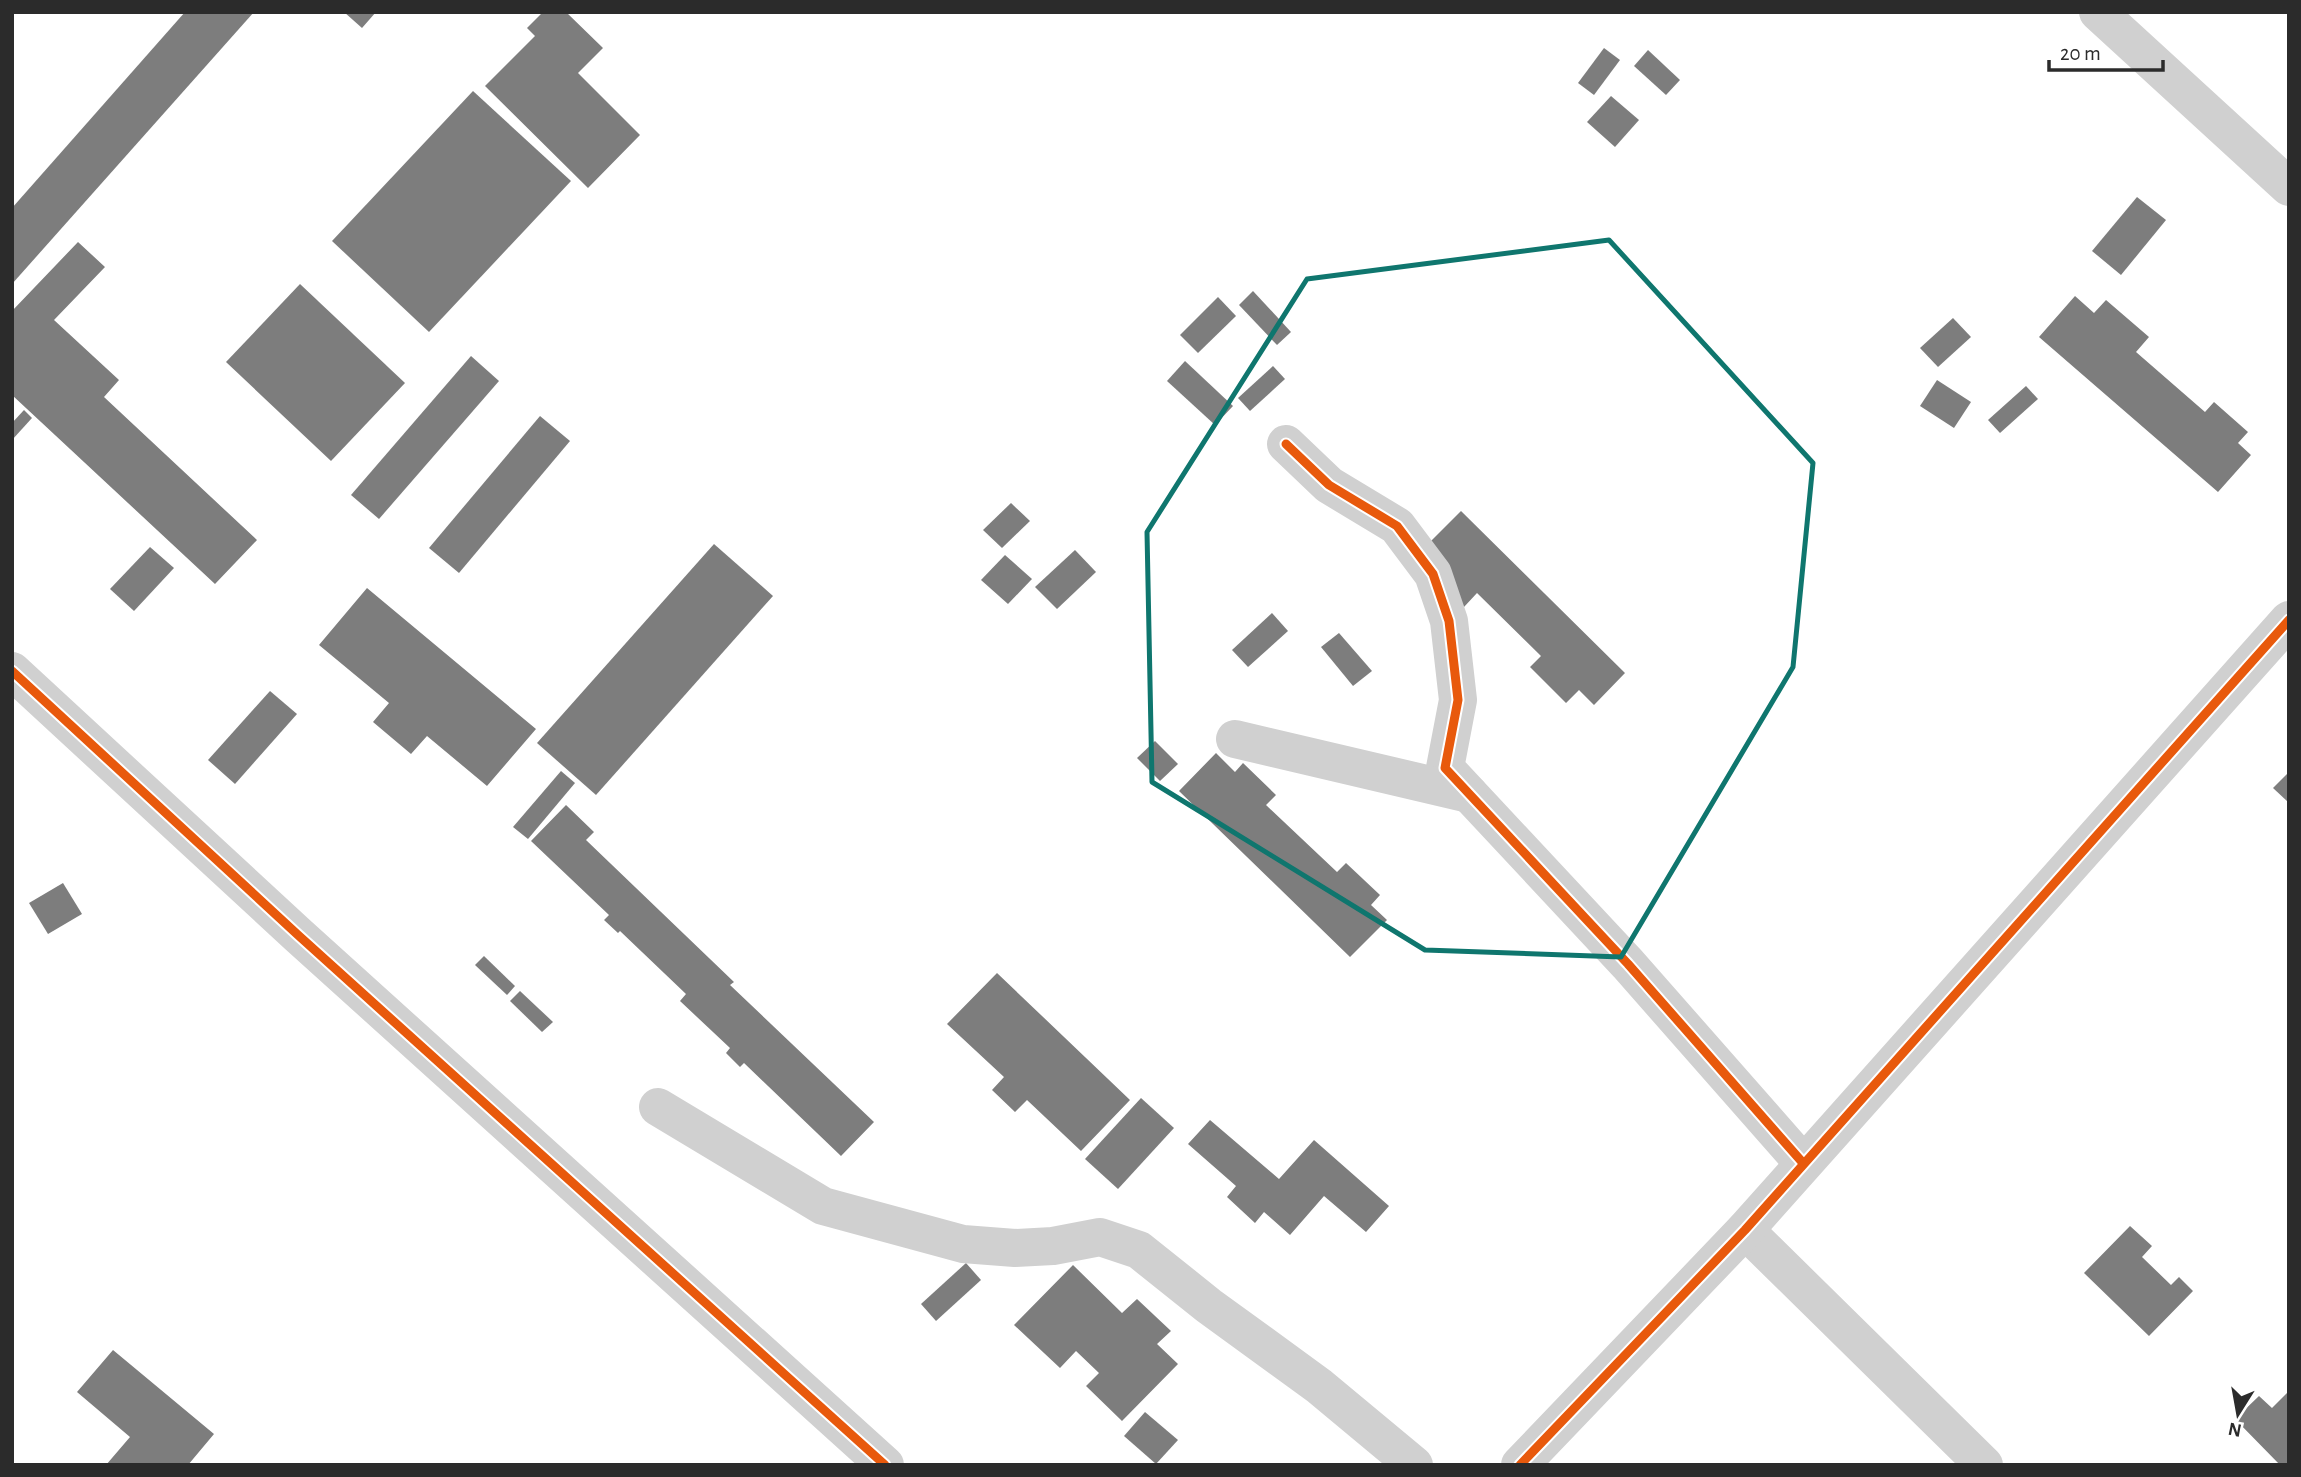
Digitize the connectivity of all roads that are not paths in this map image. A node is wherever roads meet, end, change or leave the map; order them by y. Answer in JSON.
{"nodes":[{"id":1,"x":2101,"y":13,"type":"edge"},
{"id":2,"x":2289,"y":187,"type":"edge"},
{"id":3,"x":1286,"y":444,"type":"dead end"},
{"id":4,"x":2289,"y":620,"type":"edge"},
{"id":5,"x":12,"y":671,"type":"edge"},
{"id":6,"x":1235,"y":739,"type":"dead end"},
{"id":7,"x":1469,"y":794,"type":"junction"},
{"id":8,"x":659,"y":1107,"type":"dead end"},
{"id":9,"x":1803,"y":1163,"type":"junction"},
{"id":10,"x":1745,"y":1230,"type":"junction"},
{"id":11,"x":885,"y":1465,"type":"edge"},
{"id":12,"x":1414,"y":1465,"type":"edge"},
{"id":13,"x":1520,"y":1465,"type":"edge"},
{"id":14,"x":1984,"y":1465,"type":"edge"}],
"edges":[{"from":1,"to":2,"type":"street"},
{"from":3,"to":7,"type":"street"},
{"from":4,"to":9,"type":"street"},
{"from":5,"to":11,"type":"street"},
{"from":6,"to":7,"type":"street"},
{"from":7,"to":9,"type":"street"},
{"from":8,"to":12,"type":"street"},
{"from":9,"to":10,"type":"street"},
{"from":10,"to":13,"type":"street"},
{"from":10,"to":14,"type":"street"}]}
